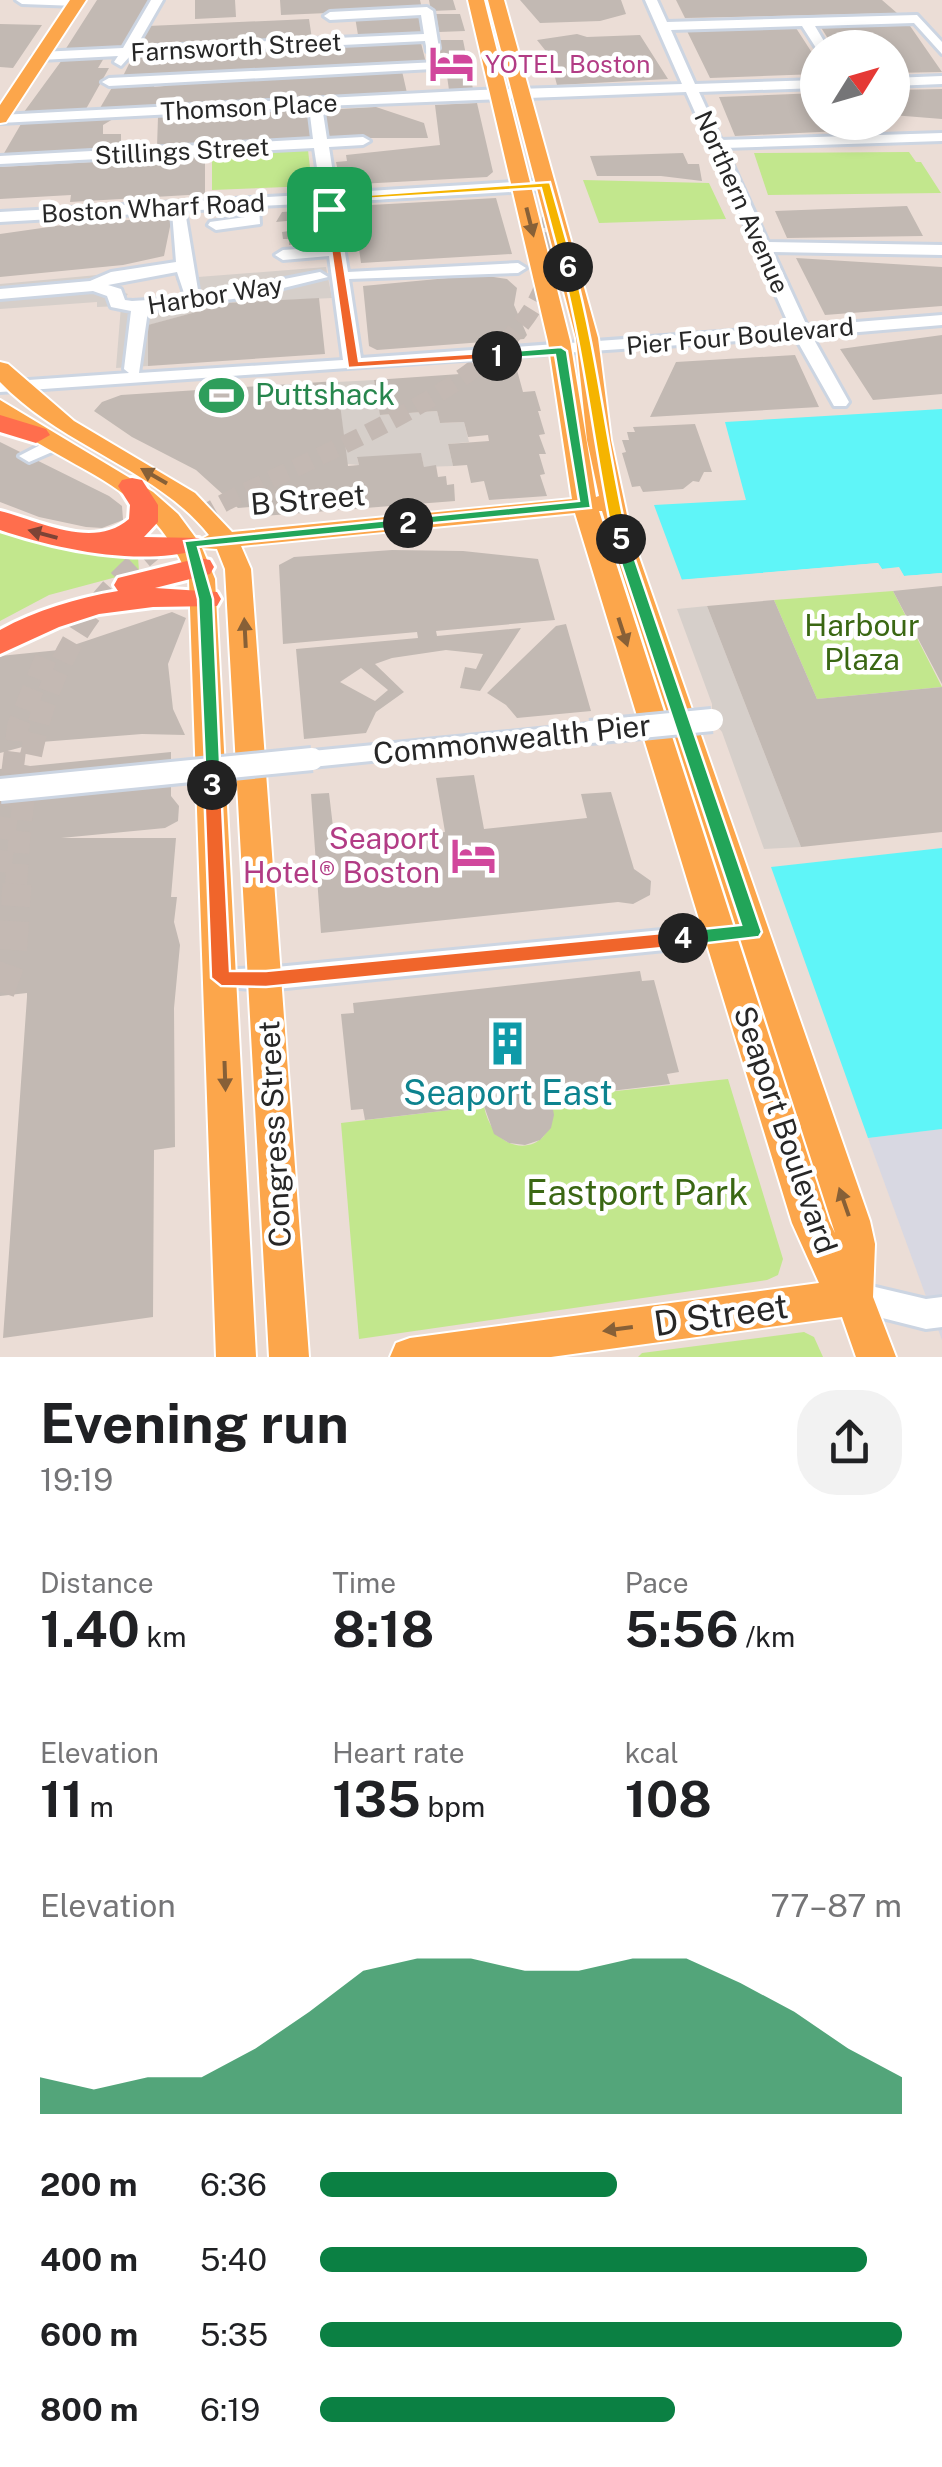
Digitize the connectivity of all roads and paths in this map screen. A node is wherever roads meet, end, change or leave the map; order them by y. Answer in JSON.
{"nodes":[{"id":1,"x":22,"y":0,"type":"edge"},
{"id":2,"x":157,"y":0,"type":"edge"},
{"id":3,"x":476,"y":0,"type":"edge"},
{"id":4,"x":496,"y":0,"type":"edge"},
{"id":5,"x":651,"y":0,"type":"edge"},
{"id":6,"x":78,"y":1,"type":"edge"},
{"id":7,"x":330,"y":16,"type":"dead end"},
{"id":8,"x":806,"y":22,"type":"junction"},
{"id":9,"x":663,"y":26,"type":"junction"},
{"id":10,"x":811,"y":30,"type":"edge"},
{"id":11,"x":942,"y":50,"type":"edge"},
{"id":12,"x":431,"y":51,"type":"junction"},
{"id":13,"x":126,"y":52,"type":"junction"},
{"id":14,"x":40,"y":56,"type":"junction"},
{"id":15,"x":942,"y":80,"type":"edge"},
{"id":16,"x":910,"y":81,"type":"edge"},
{"id":17,"x":109,"y":82,"type":"junction"},
{"id":18,"x":800,"y":85,"type":"edge"},
{"id":19,"x":691,"y":88,"type":"junction"},
{"id":20,"x":498,"y":94,"type":"junction"},
{"id":21,"x":521,"y":94,"type":"junction"},
{"id":22,"x":6,"y":100,"type":"edge"},
{"id":23,"x":315,"y":104,"type":"junction"},
{"id":24,"x":91,"y":115,"type":"junction"},
{"id":25,"x":0,"y":118,"type":"edge"},
{"id":26,"x":942,"y":136,"type":"edge"},
{"id":27,"x":910,"y":138,"type":"edge"},
{"id":28,"x":846,"y":140,"type":"edge"},
{"id":29,"x":364,"y":142,"type":"dead end"},
{"id":30,"x":321,"y":143,"type":"junction"},
{"id":31,"x":716,"y":144,"type":"junction"},
{"id":32,"x":0,"y":160,"type":"edge"},
{"id":33,"x":546,"y":185,"type":"junction"},
{"id":34,"x":521,"y":186,"type":"junction"},
{"id":35,"x":327,"y":198,"type":"junction"},
{"id":36,"x":250,"y":202,"type":"junction"},
{"id":37,"x":180,"y":213,"type":"dead end"},
{"id":38,"x":0,"y":217,"type":"edge"},
{"id":39,"x":216,"y":225,"type":"dead end"},
{"id":40,"x":762,"y":247,"type":"junction"},
{"id":41,"x":942,"y":250,"type":"edge"},
{"id":42,"x":334,"y":251,"type":"junction"},
{"id":43,"x":284,"y":255,"type":"dead end"},
{"id":44,"x":185,"y":266,"type":"junction"},
{"id":45,"x":518,"y":268,"type":"dead end"},
{"id":46,"x":354,"y":275,"type":"dead end"},
{"id":47,"x":320,"y":278,"type":"dead end"},
{"id":48,"x":94,"y":286,"type":"junction"},
{"id":49,"x":0,"y":294,"type":"edge"},
{"id":50,"x":186,"y":303,"type":"junction"},
{"id":51,"x":140,"y":307,"type":"junction"},
{"id":52,"x":942,"y":320,"type":"edge"},
{"id":53,"x":800,"y":330,"type":"junction"},
{"id":54,"x":589,"y":349,"type":"junction"},
{"id":55,"x":561,"y":351,"type":"junction"},
{"id":56,"x":353,"y":366,"type":"junction"},
{"id":57,"x":0,"y":368,"type":"edge"},
{"id":58,"x":133,"y":369,"type":"dead end"},
{"id":59,"x":9,"y":387,"type":"edge"},
{"id":60,"x":840,"y":402,"type":"dead end"},
{"id":61,"x":0,"y":407,"type":"edge"},
{"id":62,"x":0,"y":423,"type":"edge"},
{"id":63,"x":39,"y":445,"type":"junction"},
{"id":64,"x":109,"y":452,"type":"junction"},
{"id":65,"x":132,"y":486,"type":"junction"},
{"id":66,"x":600,"y":512,"type":"junction"},
{"id":67,"x":0,"y":520,"type":"edge"},
{"id":68,"x":88,"y":543,"type":"junction"},
{"id":69,"x":230,"y":550,"type":"junction"},
{"id":70,"x":194,"y":555,"type":"junction"},
{"id":71,"x":206,"y":599,"type":"junction"},
{"id":72,"x":0,"y":635,"type":"edge"},
{"id":73,"x":0,"y":644,"type":"edge"},
{"id":74,"x":712,"y":720,"type":"dead end"},
{"id":75,"x":0,"y":790,"type":"edge"},
{"id":76,"x":736,"y":933,"type":"junction"},
{"id":77,"x":221,"y":978,"type":"junction"},
{"id":78,"x":266,"y":979,"type":"junction"},
{"id":79,"x":854,"y":1297,"type":"junction"},
{"id":80,"x":942,"y":1312,"type":"edge"},
{"id":81,"x":236,"y":1357,"type":"edge"},
{"id":82,"x":289,"y":1357,"type":"edge"},
{"id":83,"x":410,"y":1357,"type":"edge"},
{"id":84,"x":876,"y":1357,"type":"edge"}],
"edges":[{"from":1,"to":6,"type":"street"},
{"from":2,"to":13,"type":"street"},
{"from":3,"to":20,"type":"main road","name":"Seaport Boulevard"},
{"from":4,"to":21,"type":"main road","name":"Seaport Boulevard"},
{"from":5,"to":9,"type":"street","name":"Northern Avenue"},
{"from":6,"to":14,"type":"main road"},
{"from":7,"to":12,"type":"street"},
{"from":8,"to":9,"type":"street"},
{"from":8,"to":10,"type":"street"},
{"from":8,"to":11,"type":"street"},
{"from":9,"to":19,"type":"street","name":"Northern Avenue"},
{"from":12,"to":13,"type":"street","name":"Farnsworth Street"},
{"from":12,"to":17,"type":"street"},
{"from":13,"to":14,"type":"street","name":"Farnsworth Street"},
{"from":13,"to":17,"type":"street"},
{"from":14,"to":22,"type":"main road"},
{"from":15,"to":16,"type":"street"},
{"from":17,"to":24,"type":"street"},
{"from":18,"to":19,"type":"street","name":"Thomson Place"},
{"from":19,"to":21,"type":"street","name":"Thomson Place"},
{"from":19,"to":31,"type":"street","name":"Northern Avenue"},
{"from":20,"to":21,"type":"street","name":"Thomson Place"},
{"from":20,"to":23,"type":"street","name":"Thomson Place"},
{"from":20,"to":34,"type":"main road","name":"Seaport Boulevard"},
{"from":21,"to":33,"type":"main road","name":"Seaport Boulevard"},
{"from":22,"to":25,"type":"main road"},
{"from":23,"to":24,"type":"street","name":"Thomson Place"},
{"from":23,"to":30,"type":"street"},
{"from":24,"to":25,"type":"street","name":"Thomson Place"},
{"from":26,"to":27,"type":"street"},
{"from":28,"to":31,"type":"street"},
{"from":29,"to":30,"type":"street","name":"Stillings Street"},
{"from":30,"to":32,"type":"street","name":"Stillings Street"},
{"from":30,"to":35,"type":"street"},
{"from":31,"to":40,"type":"street","name":"Northern Avenue"},
{"from":33,"to":34,"type":"street","name":"Boston Wharf Road"},
{"from":33,"to":54,"type":"main road","name":"Seaport Boulevard"},
{"from":34,"to":35,"type":"street","name":"Boston Wharf Road"},
{"from":34,"to":55,"type":"main road","name":"Seaport Boulevard","one_way":true},
{"from":35,"to":36,"type":"street","name":"Boston Wharf Road"},
{"from":35,"to":42,"type":"street"},
{"from":36,"to":38,"type":"street","name":"Boston Wharf Road"},
{"from":36,"to":39,"type":"street"},
{"from":37,"to":44,"type":"street"},
{"from":40,"to":41,"type":"street"},
{"from":40,"to":53,"type":"street","name":"Northern Avenue"},
{"from":42,"to":43,"type":"street"},
{"from":42,"to":56,"type":"street"},
{"from":44,"to":48,"type":"street"},
{"from":44,"to":50,"type":"street"},
{"from":45,"to":46,"type":"street"},
{"from":47,"to":50,"type":"street","name":"Harbor Way"},
{"from":48,"to":49,"type":"street"},
{"from":48,"to":51,"type":"street","name":"Harbor Way"},
{"from":50,"to":51,"type":"street","name":"Harbor Way"},
{"from":51,"to":58,"type":"street"},
{"from":52,"to":53,"type":"street","name":"Pier Four Boulevard"},
{"from":53,"to":54,"type":"street","name":"Pier Four Boulevard"},
{"from":53,"to":60,"type":"street","name":"Northern Avenue"},
{"from":54,"to":55,"type":"street","name":"Pier Four Boulevard"},
{"from":54,"to":66,"type":"main road","name":"Seaport Boulevard"},
{"from":55,"to":56,"type":"street","name":"Pier Four Boulevard"},
{"from":55,"to":66,"type":"main road","name":"Seaport Boulevard"},
{"from":56,"to":59,"type":"street","name":"Pier Four Boulevard"},
{"from":57,"to":59,"type":"main road"},
{"from":59,"to":64,"type":"main road"},
{"from":61,"to":63,"type":"main road","name":"Congress Street"},
{"from":62,"to":63,"type":"highway"},
{"from":63,"to":64,"type":"main road"},
{"from":63,"to":65,"type":"main road","name":"Congress Street"},
{"from":69,"to":64,"type":"main road","one_way":true},
{"from":65,"to":68,"type":"highway"},
{"from":65,"to":70,"type":"main road","name":"Congress Street"},
{"from":66,"to":69,"type":"main road","name":"B Street"},
{"from":66,"to":76,"type":"main road","name":"Seaport Boulevard"},
{"from":68,"to":67,"type":"highway","one_way":true},
{"from":68,"to":70,"type":"highway"},
{"from":69,"to":70,"type":"main road","name":"B Street"},
{"from":78,"to":69,"type":"main road","name":"Congress Street","one_way":true},
{"from":70,"to":71,"type":"main road","name":"Congress Street"},
{"from":70,"to":72,"type":"highway"},
{"from":71,"to":73,"type":"highway"},
{"from":71,"to":77,"type":"main road","name":"Congress Street"},
{"from":74,"to":75,"type":"street","name":"Commonwealth Pier","bridge":true},
{"from":76,"to":78,"type":"street"},
{"from":76,"to":79,"type":"main road","name":"Seaport Boulevard"},
{"from":77,"to":78,"type":"street"},
{"from":77,"to":81,"type":"main road","name":"Congress Street","one_way":true},
{"from":78,"to":82,"type":"main road","name":"Congress Street"},
{"from":79,"to":80,"type":"street"},
{"from":79,"to":83,"type":"main road","name":"D Street","one_way":true},
{"from":79,"to":84,"type":"main road"}]}
